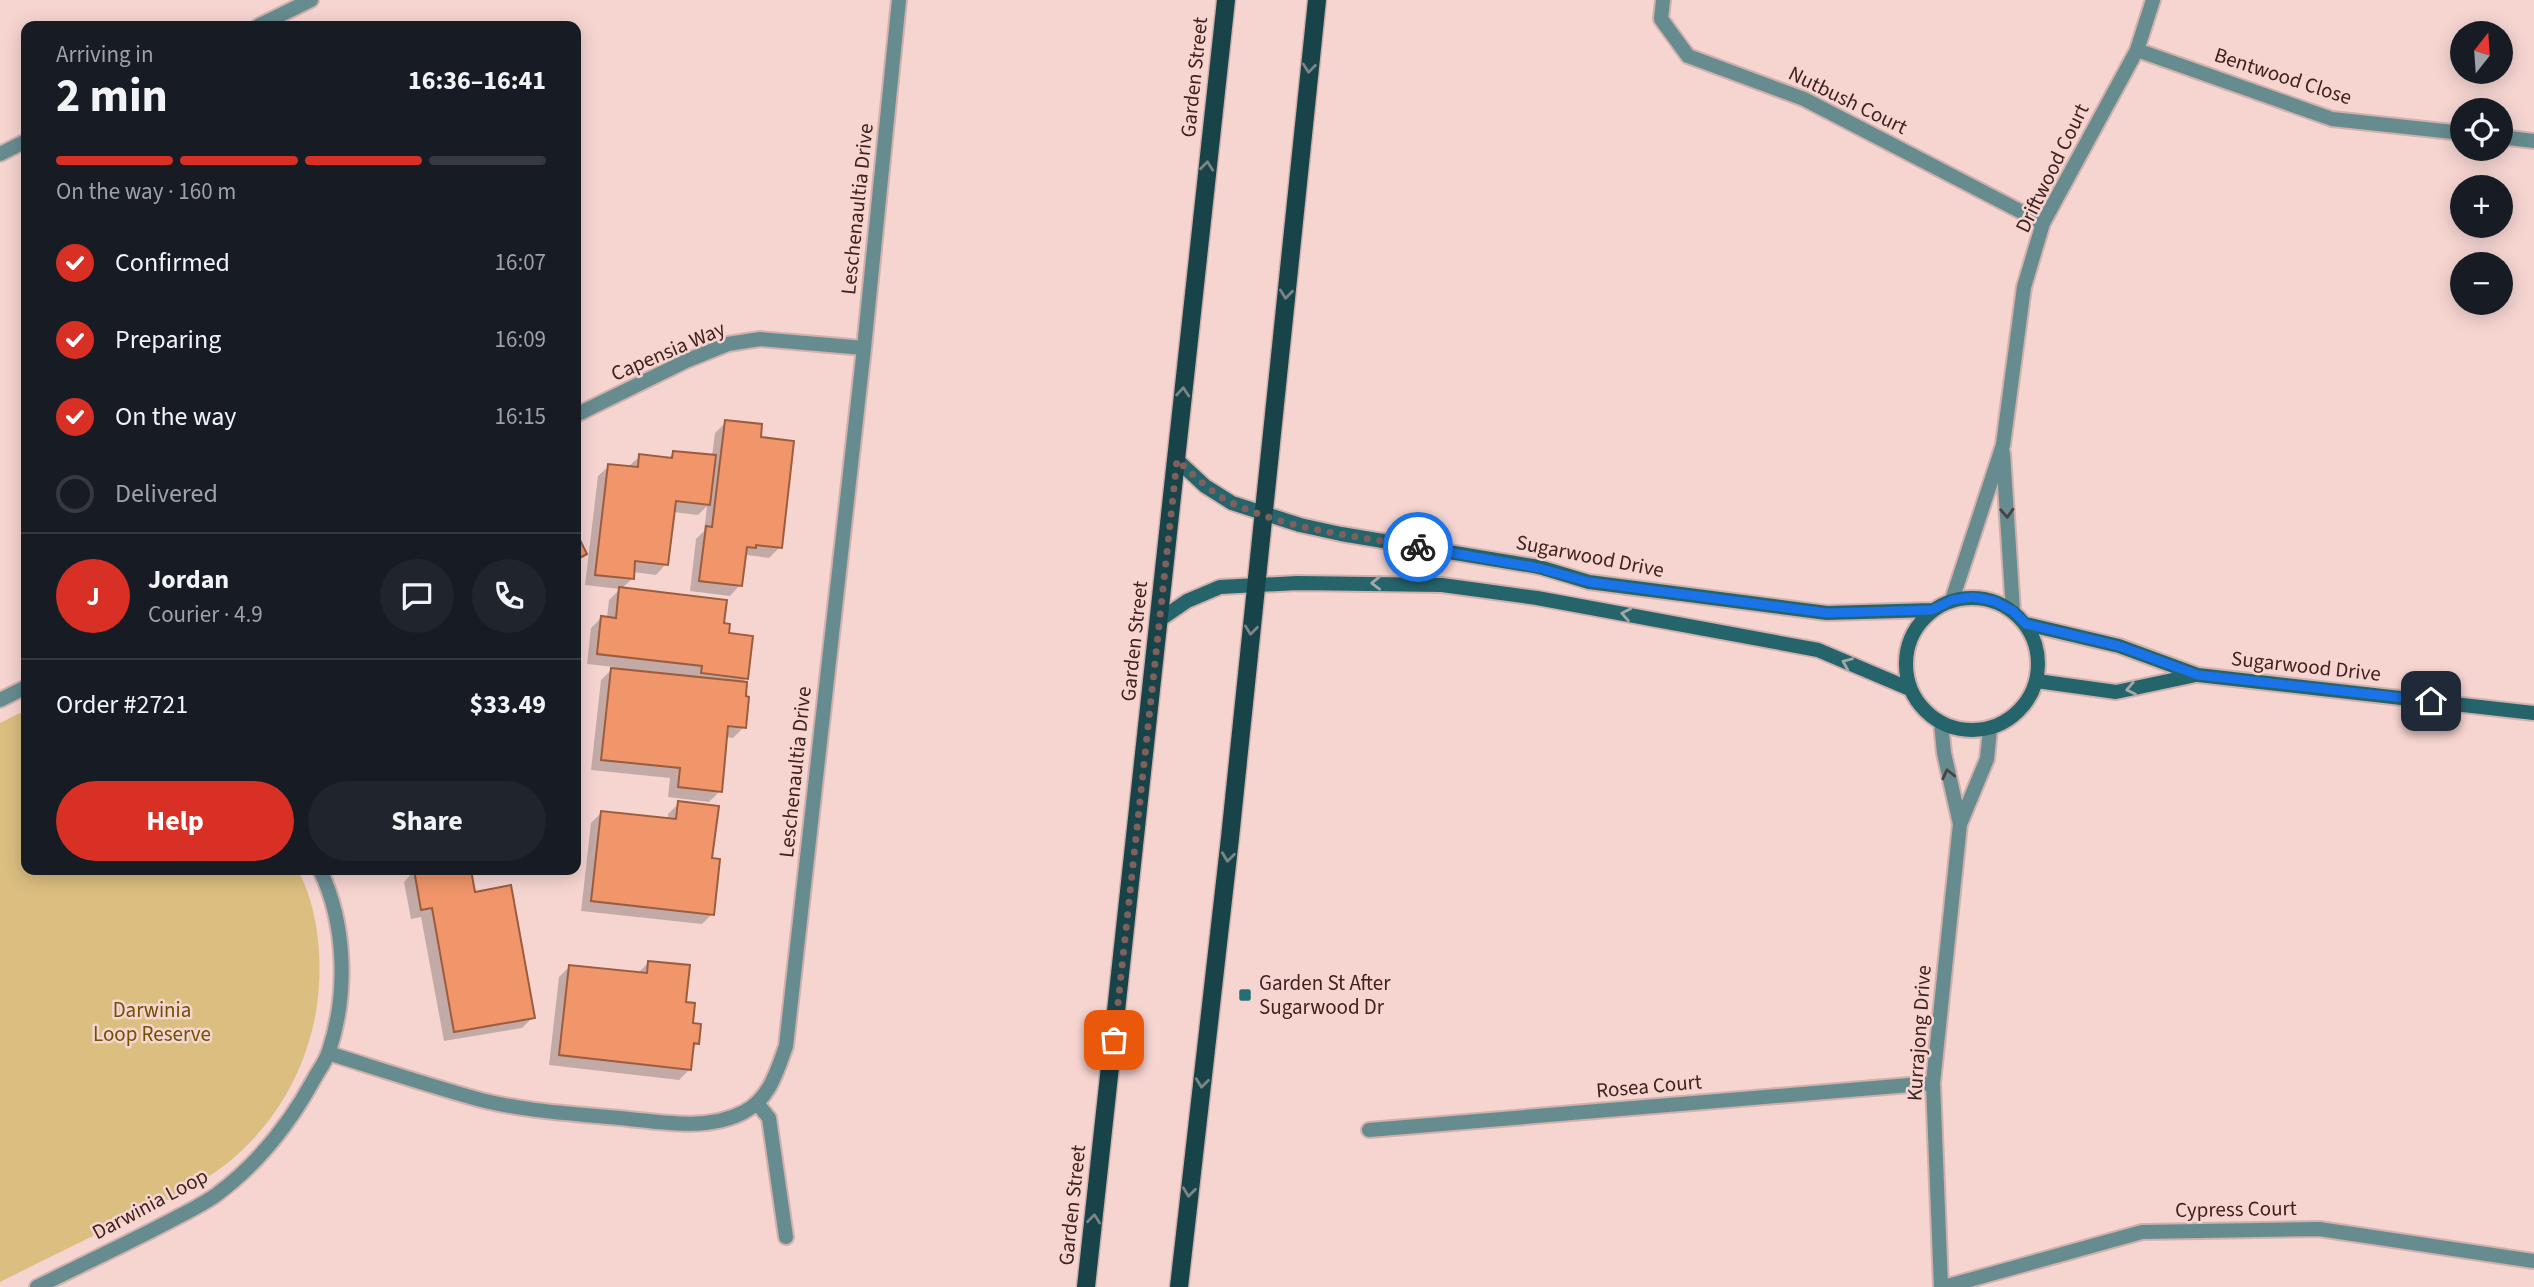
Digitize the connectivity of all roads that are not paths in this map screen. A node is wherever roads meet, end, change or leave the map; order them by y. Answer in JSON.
{"nodes":[{"id":1,"x":311,"y":0,"type":"edge"},
{"id":2,"x":900,"y":0,"type":"edge"},
{"id":3,"x":1226,"y":0,"type":"edge"},
{"id":4,"x":1317,"y":0,"type":"edge"},
{"id":5,"x":1663,"y":0,"type":"edge"},
{"id":6,"x":2152,"y":0,"type":"edge"},
{"id":7,"x":268,"y":21,"type":"edge"},
{"id":8,"x":2137,"y":50,"type":"junction"},
{"id":9,"x":2450,"y":132,"type":"edge"},
{"id":10,"x":2513,"y":138,"type":"edge"},
{"id":11,"x":2534,"y":141,"type":"edge"},
{"id":12,"x":21,"y":144,"type":"edge"},
{"id":13,"x":0,"y":155,"type":"edge"},
{"id":14,"x":2043,"y":223,"type":"junction"},
{"id":15,"x":864,"y":348,"type":"junction"},
{"id":16,"x":581,"y":413,"type":"edge"},
{"id":17,"x":2003,"y":445,"type":"junction"},
{"id":18,"x":1177,"y":460,"type":"junction"},
{"id":19,"x":1262,"y":514,"type":"junction"},
{"id":20,"x":1255,"y":585,"type":"junction"},
{"id":21,"x":1952,"y":600,"type":"junction"},
{"id":22,"x":1932,"y":610,"type":"junction"},
{"id":23,"x":2013,"y":611,"type":"junction"},
{"id":24,"x":1158,"y":621,"type":"junction"},
{"id":25,"x":2026,"y":624,"type":"junction"},
{"id":26,"x":2198,"y":675,"type":"junction"},
{"id":27,"x":2037,"y":681,"type":"junction"},
{"id":28,"x":1910,"y":689,"type":"junction"},
{"id":29,"x":21,"y":690,"type":"edge"},
{"id":30,"x":0,"y":700,"type":"edge"},
{"id":31,"x":2534,"y":713,"type":"edge"},
{"id":32,"x":1941,"y":723,"type":"junction"},
{"id":33,"x":1990,"y":729,"type":"junction"},
{"id":34,"x":1959,"y":824,"type":"junction"},
{"id":35,"x":322,"y":875,"type":"edge"},
{"id":36,"x":328,"y":1053,"type":"junction"},
{"id":37,"x":1933,"y":1083,"type":"junction"},
{"id":38,"x":757,"y":1103,"type":"junction"},
{"id":39,"x":1369,"y":1130,"type":"dead end"},
{"id":40,"x":786,"y":1237,"type":"dead end"},
{"id":41,"x":2534,"y":1261,"type":"edge"},
{"id":42,"x":37,"y":1287,"type":"edge"},
{"id":43,"x":1086,"y":1287,"type":"edge"},
{"id":44,"x":1179,"y":1287,"type":"edge"},
{"id":45,"x":1942,"y":1287,"type":"edge"}],
"edges":[{"from":1,"to":7,"type":"street"},
{"from":2,"to":15,"type":"street","name":"Leschenaultia Drive"},
{"from":18,"to":3,"type":"main road","name":"Garden Street","one_way":true},
{"from":4,"to":19,"type":"main road","one_way":true},
{"from":5,"to":14,"type":"street","name":"Nutbush Court"},
{"from":6,"to":8,"type":"street","name":"Driftwood Court"},
{"from":8,"to":9,"type":"street","name":"Bentwood Close"},
{"from":8,"to":14,"type":"street","name":"Driftwood Court"},
{"from":10,"to":11,"type":"street"},
{"from":12,"to":13,"type":"street"},
{"from":14,"to":17,"type":"street","name":"Driftwood Court"},
{"from":15,"to":16,"type":"street","name":"Capensia Way"},
{"from":15,"to":38,"type":"street","name":"Leschenaultia Drive"},
{"from":17,"to":21,"type":"street","name":"Driftwood Court"},
{"from":17,"to":23,"type":"street","name":"Driftwood Court","one_way":true},
{"from":18,"to":19,"type":"street","name":"Sugarwood Drive"},
{"from":18,"to":24,"type":"main road","name":"Garden Street"},
{"from":19,"to":20,"type":"main road"},
{"from":19,"to":22,"type":"street","name":"Sugarwood Drive"},
{"from":20,"to":24,"type":"street"},
{"from":28,"to":20,"type":"street","one_way":true},
{"from":20,"to":44,"type":"main road","one_way":true},
{"from":21,"to":22,"type":"street"},
{"from":21,"to":23,"type":"street"},
{"from":22,"to":28,"type":"street"},
{"from":23,"to":25,"type":"street"},
{"from":43,"to":24,"type":"main road","name":"Garden Street","one_way":true},
{"from":25,"to":26,"type":"street","name":"Sugarwood Drive"},
{"from":25,"to":27,"type":"street"},
{"from":26,"to":27,"type":"street","name":"Sugarwood Drive","one_way":true},
{"from":26,"to":31,"type":"street","name":"Sugarwood Drive"},
{"from":27,"to":33,"type":"street"},
{"from":28,"to":32,"type":"street"},
{"from":29,"to":30,"type":"street"},
{"from":32,"to":33,"type":"street"},
{"from":34,"to":32,"type":"street","name":"Kurrajong Drive","one_way":true},
{"from":33,"to":34,"type":"street","name":"Kurrajong Drive"},
{"from":34,"to":37,"type":"street","name":"Kurrajong Drive"},
{"from":35,"to":36,"type":"street","name":"Darwinia Loop"},
{"from":36,"to":38,"type":"street"},
{"from":36,"to":42,"type":"street","name":"Darwinia Loop"},
{"from":37,"to":39,"type":"street","name":"Rosea Court"},
{"from":37,"to":45,"type":"street","name":"Kurrajong Drive"},
{"from":38,"to":40,"type":"street"},
{"from":41,"to":45,"type":"street","name":"Cypress Court"}]}
